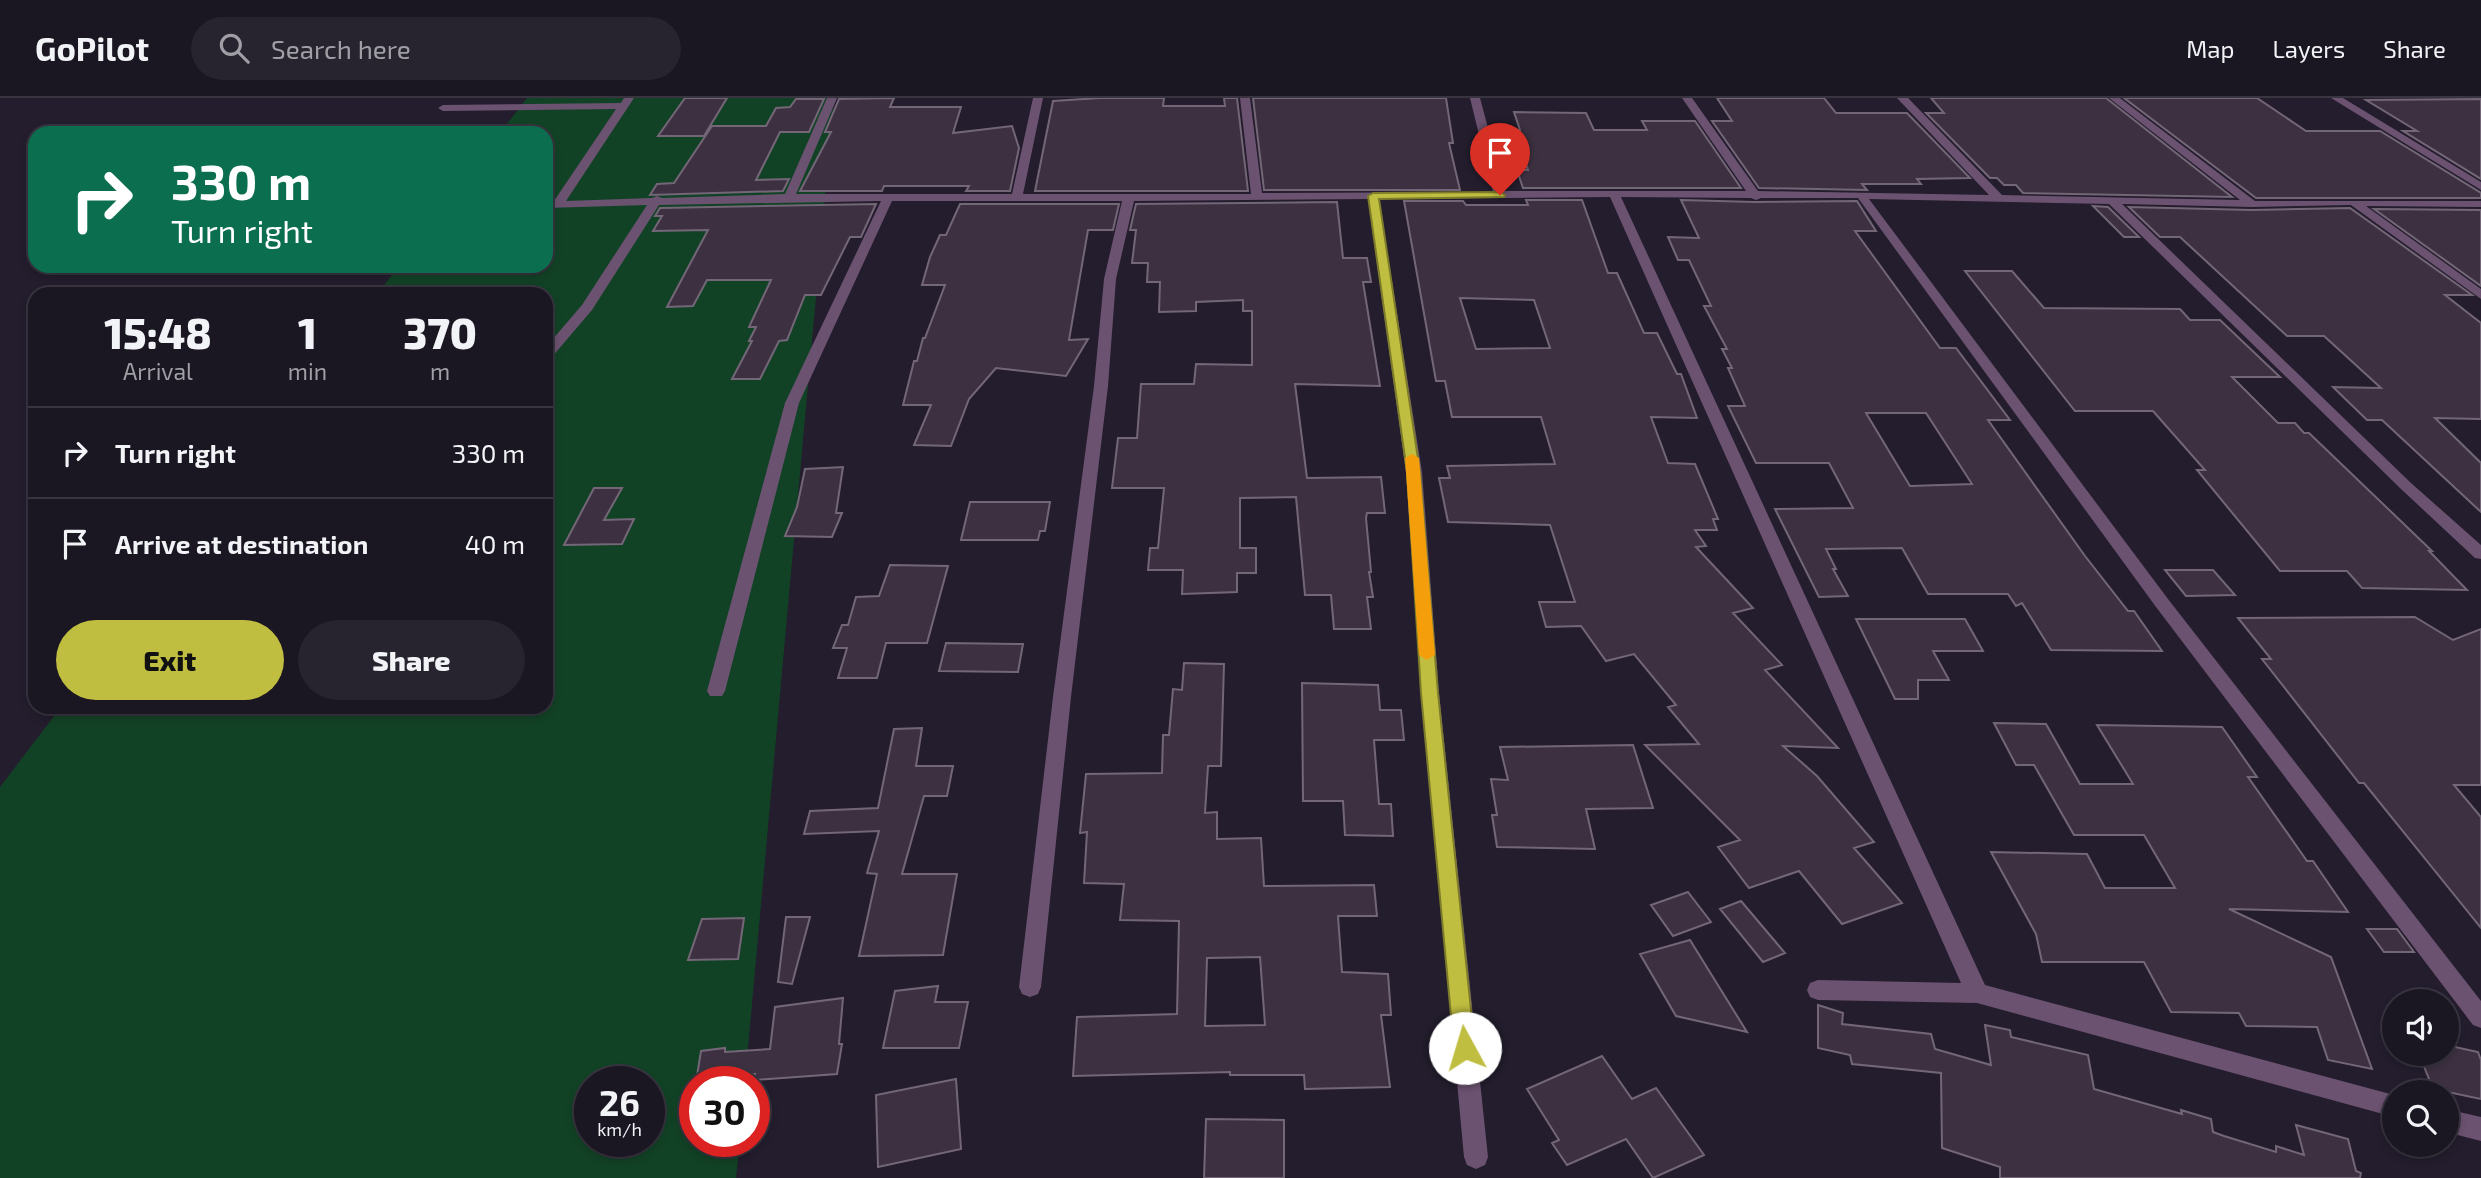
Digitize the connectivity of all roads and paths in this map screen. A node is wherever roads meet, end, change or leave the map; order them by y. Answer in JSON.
{"nodes":[{"id":1,"x":832,"y":98,"type":"edge"},
{"id":2,"x":1038,"y":98,"type":"edge"},
{"id":3,"x":1245,"y":98,"type":"edge"},
{"id":4,"x":1475,"y":98,"type":"edge"},
{"id":5,"x":1688,"y":98,"type":"edge"},
{"id":6,"x":1902,"y":98,"type":"edge"},
{"id":7,"x":2114,"y":98,"type":"edge"},
{"id":8,"x":2336,"y":98,"type":"edge"},
{"id":9,"x":626,"y":102,"type":"edge"},
{"id":10,"x":443,"y":108,"type":"dead end"},
{"id":11,"x":2481,"y":187,"type":"edge"},
{"id":12,"x":1614,"y":194,"type":"junction"},
{"id":13,"x":1500,"y":195,"type":"junction"},
{"id":14,"x":1861,"y":195,"type":"junction"},
{"id":15,"x":1257,"y":196,"type":"junction"},
{"id":16,"x":1373,"y":196,"type":"junction"},
{"id":17,"x":789,"y":197,"type":"junction"},
{"id":18,"x":888,"y":197,"type":"junction"},
{"id":19,"x":1017,"y":197,"type":"junction"},
{"id":20,"x":1756,"y":197,"type":"junction"},
{"id":21,"x":1129,"y":198,"type":"junction"},
{"id":22,"x":657,"y":199,"type":"junction"},
{"id":23,"x":2001,"y":200,"type":"junction"},
{"id":24,"x":2113,"y":202,"type":"junction"},
{"id":25,"x":2354,"y":202,"type":"junction"},
{"id":26,"x":553,"y":203,"type":"edge"},
{"id":27,"x":553,"y":204,"type":"edge"},
{"id":28,"x":2252,"y":204,"type":"junction"},
{"id":29,"x":2481,"y":204,"type":"edge"},
{"id":30,"x":2481,"y":295,"type":"edge"},
{"id":31,"x":553,"y":347,"type":"edge"},
{"id":32,"x":2481,"y":554,"type":"edge"},
{"id":33,"x":716,"y":691,"type":"dead end"},
{"id":34,"x":1030,"y":987,"type":"dead end"},
{"id":35,"x":1818,"y":990,"type":"dead end"},
{"id":36,"x":1977,"y":993,"type":"junction"},
{"id":37,"x":2481,"y":1018,"type":"edge"},
{"id":38,"x":2382,"y":1102,"type":"edge"},
{"id":39,"x":2459,"y":1123,"type":"edge"},
{"id":40,"x":2481,"y":1129,"type":"edge"},
{"id":41,"x":1476,"y":1157,"type":"dead end"}],
"edges":[{"from":1,"to":17,"type":"street"},
{"from":2,"to":19,"type":"street"},
{"from":3,"to":15,"type":"street"},
{"from":4,"to":13,"type":"street"},
{"from":5,"to":20,"type":"street"},
{"from":6,"to":23,"type":"street"},
{"from":7,"to":28,"type":"street"},
{"from":8,"to":11,"type":"street"},
{"from":9,"to":10,"type":"street"},
{"from":9,"to":26,"type":"street"},
{"from":12,"to":13,"type":"street"},
{"from":12,"to":20,"type":"street"},
{"from":12,"to":36,"type":"street"},
{"from":13,"to":16,"type":"street"},
{"from":14,"to":20,"type":"street"},
{"from":14,"to":23,"type":"street"},
{"from":14,"to":37,"type":"street"},
{"from":15,"to":16,"type":"street"},
{"from":15,"to":21,"type":"street"},
{"from":16,"to":41,"type":"street"},
{"from":17,"to":18,"type":"street"},
{"from":17,"to":22,"type":"street"},
{"from":18,"to":19,"type":"street"},
{"from":18,"to":33,"type":"street"},
{"from":19,"to":21,"type":"street"},
{"from":21,"to":34,"type":"street"},
{"from":22,"to":27,"type":"street"},
{"from":22,"to":31,"type":"street"},
{"from":23,"to":24,"type":"street"},
{"from":24,"to":28,"type":"street"},
{"from":24,"to":32,"type":"street"},
{"from":25,"to":28,"type":"street"},
{"from":25,"to":29,"type":"street"},
{"from":25,"to":30,"type":"street"},
{"from":35,"to":36,"type":"street"},
{"from":36,"to":38,"type":"street"},
{"from":39,"to":40,"type":"street"}]}
